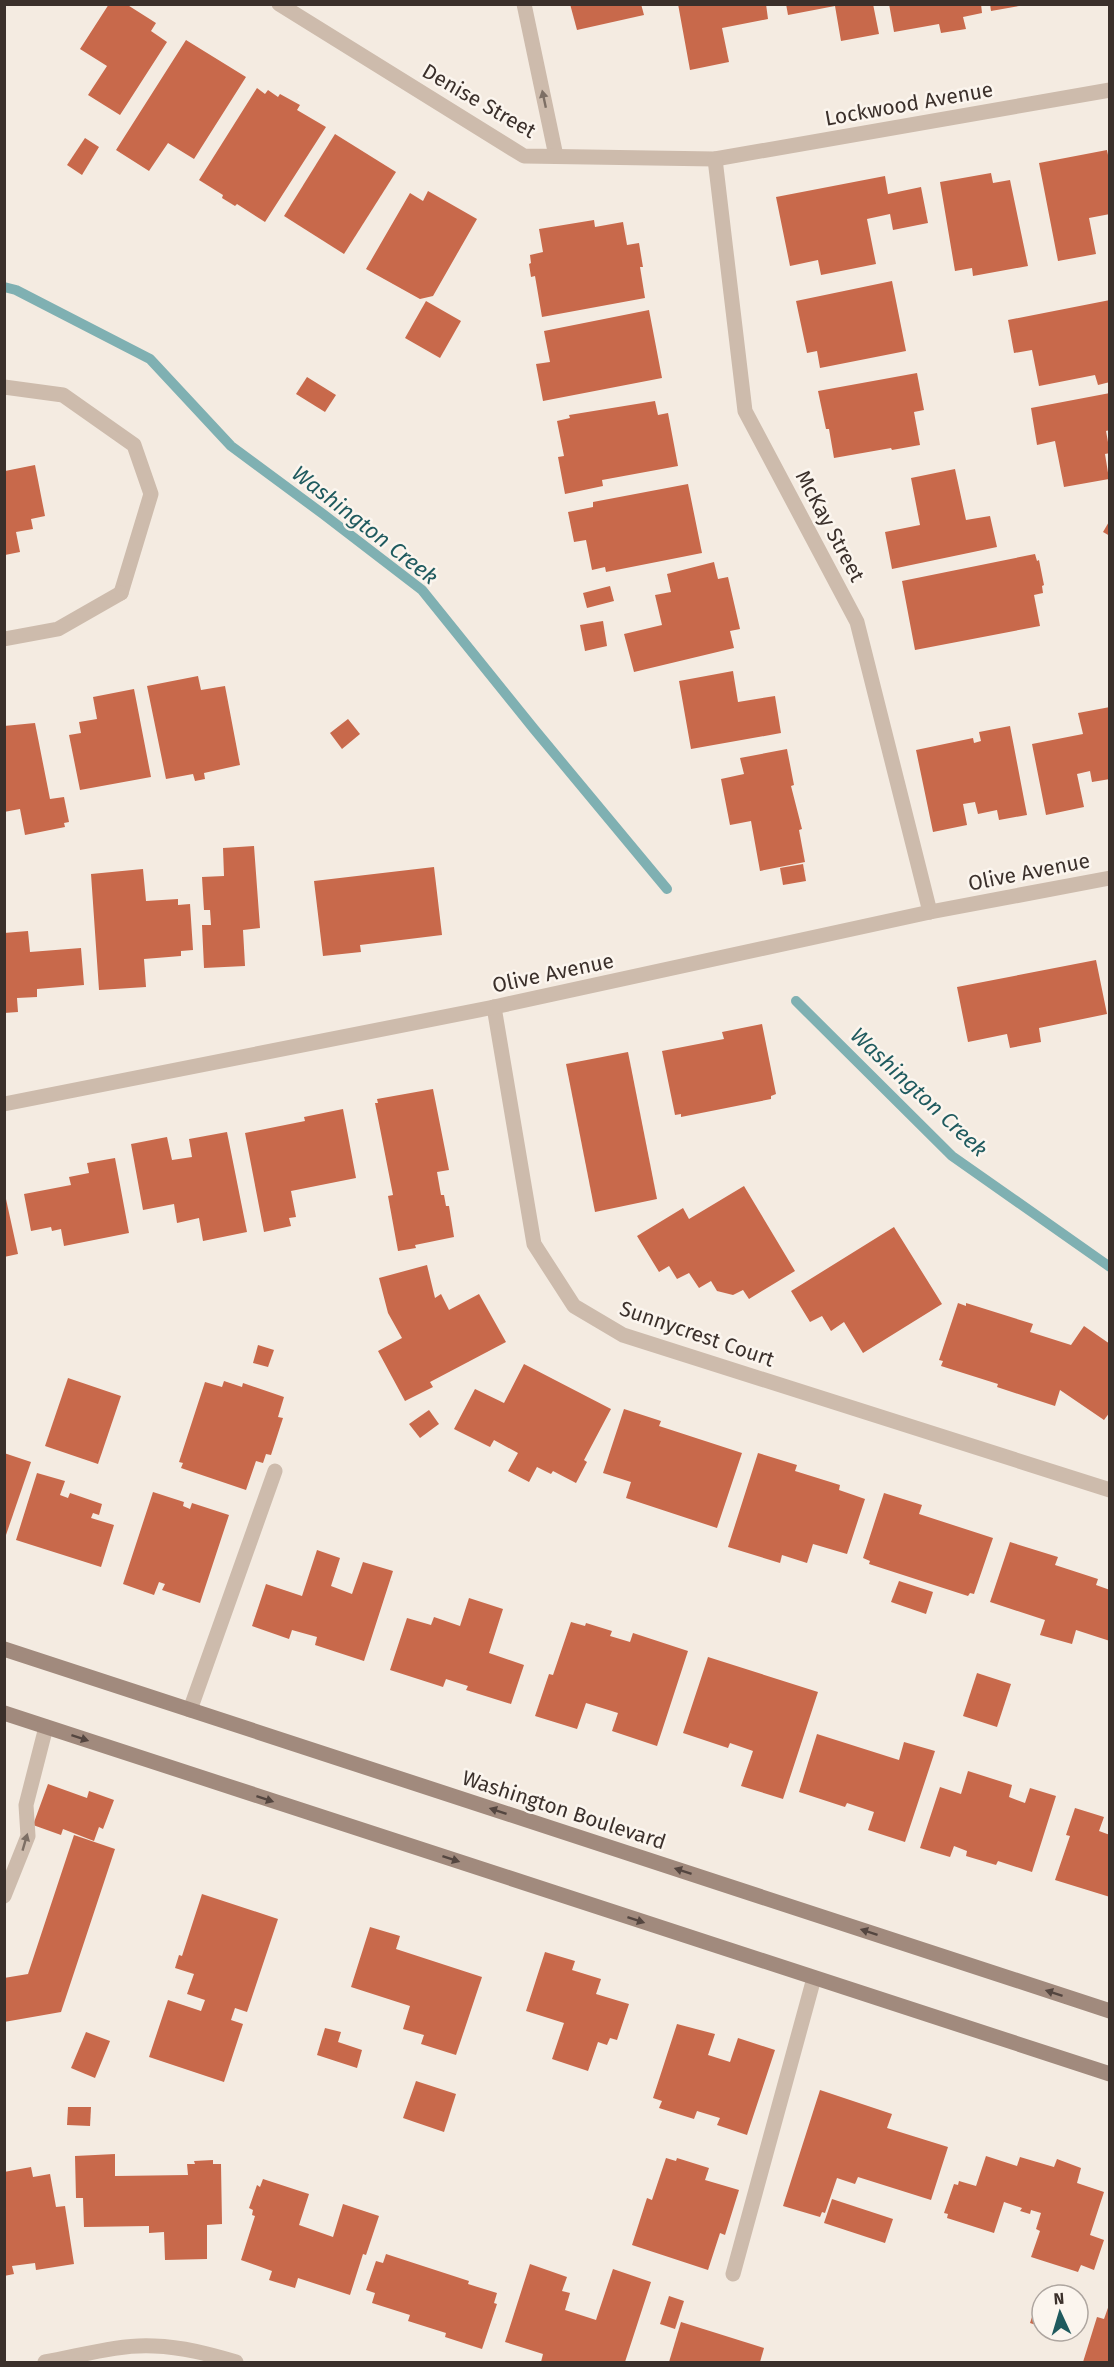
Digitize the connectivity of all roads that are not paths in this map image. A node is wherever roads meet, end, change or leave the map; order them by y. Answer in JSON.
{"nodes":[{"id":1,"x":279,"y":4,"type":"edge"},
{"id":2,"x":524,"y":4,"type":"edge"},
{"id":3,"x":1110,"y":90,"type":"edge"},
{"id":4,"x":556,"y":156,"type":"junction"},
{"id":5,"x":715,"y":159,"type":"junction"},
{"id":6,"x":4,"y":387,"type":"edge"},
{"id":7,"x":4,"y":639,"type":"edge"},
{"id":8,"x":1110,"y":878,"type":"edge"},
{"id":9,"x":930,"y":912,"type":"junction"},
{"id":10,"x":494,"y":1007,"type":"junction"},
{"id":11,"x":4,"y":1104,"type":"edge"},
{"id":12,"x":275,"y":1471,"type":"dead end"},
{"id":13,"x":1110,"y":1490,"type":"edge"},
{"id":14,"x":4,"y":1649,"type":"edge"},
{"id":15,"x":190,"y":1710,"type":"junction"},
{"id":16,"x":4,"y":1713,"type":"edge"},
{"id":17,"x":46,"y":1727,"type":"junction"},
{"id":18,"x":4,"y":1896,"type":"edge"},
{"id":19,"x":814,"y":1978,"type":"junction"},
{"id":20,"x":1110,"y":2011,"type":"edge"},
{"id":21,"x":1110,"y":2074,"type":"edge"},
{"id":22,"x":733,"y":2274,"type":"dead end"},
{"id":23,"x":122,"y":2355,"type":"edge"},
{"id":24,"x":45,"y":2362,"type":"edge"},
{"id":25,"x":236,"y":2362,"type":"edge"}],
"edges":[{"from":1,"to":4,"type":"street","name":"Denise Street"},
{"from":4,"to":2,"type":"street","one_way":true},
{"from":3,"to":5,"type":"street","name":"Lockwood Avenue"},
{"from":4,"to":5,"type":"street","name":"Denise Street"},
{"from":5,"to":9,"type":"street","name":"McKay Street"},
{"from":6,"to":7,"type":"street"},
{"from":8,"to":9,"type":"street","name":"Olive Avenue"},
{"from":9,"to":10,"type":"street","name":"Olive Avenue"},
{"from":10,"to":11,"type":"street","name":"Olive Avenue"},
{"from":10,"to":13,"type":"street","name":"Sunnycrest Court"},
{"from":12,"to":15,"type":"street"},
{"from":14,"to":15,"type":"main road","name":"Washington Boulevard"},
{"from":20,"to":15,"type":"main road","name":"Washington Boulevard","one_way":true},
{"from":16,"to":17,"type":"main road"},
{"from":18,"to":17,"type":"street","one_way":true},
{"from":17,"to":19,"type":"main road","one_way":true},
{"from":19,"to":21,"type":"main road"},
{"from":19,"to":22,"type":"street"},
{"from":23,"to":24,"type":"street"},
{"from":23,"to":25,"type":"street"}]}
